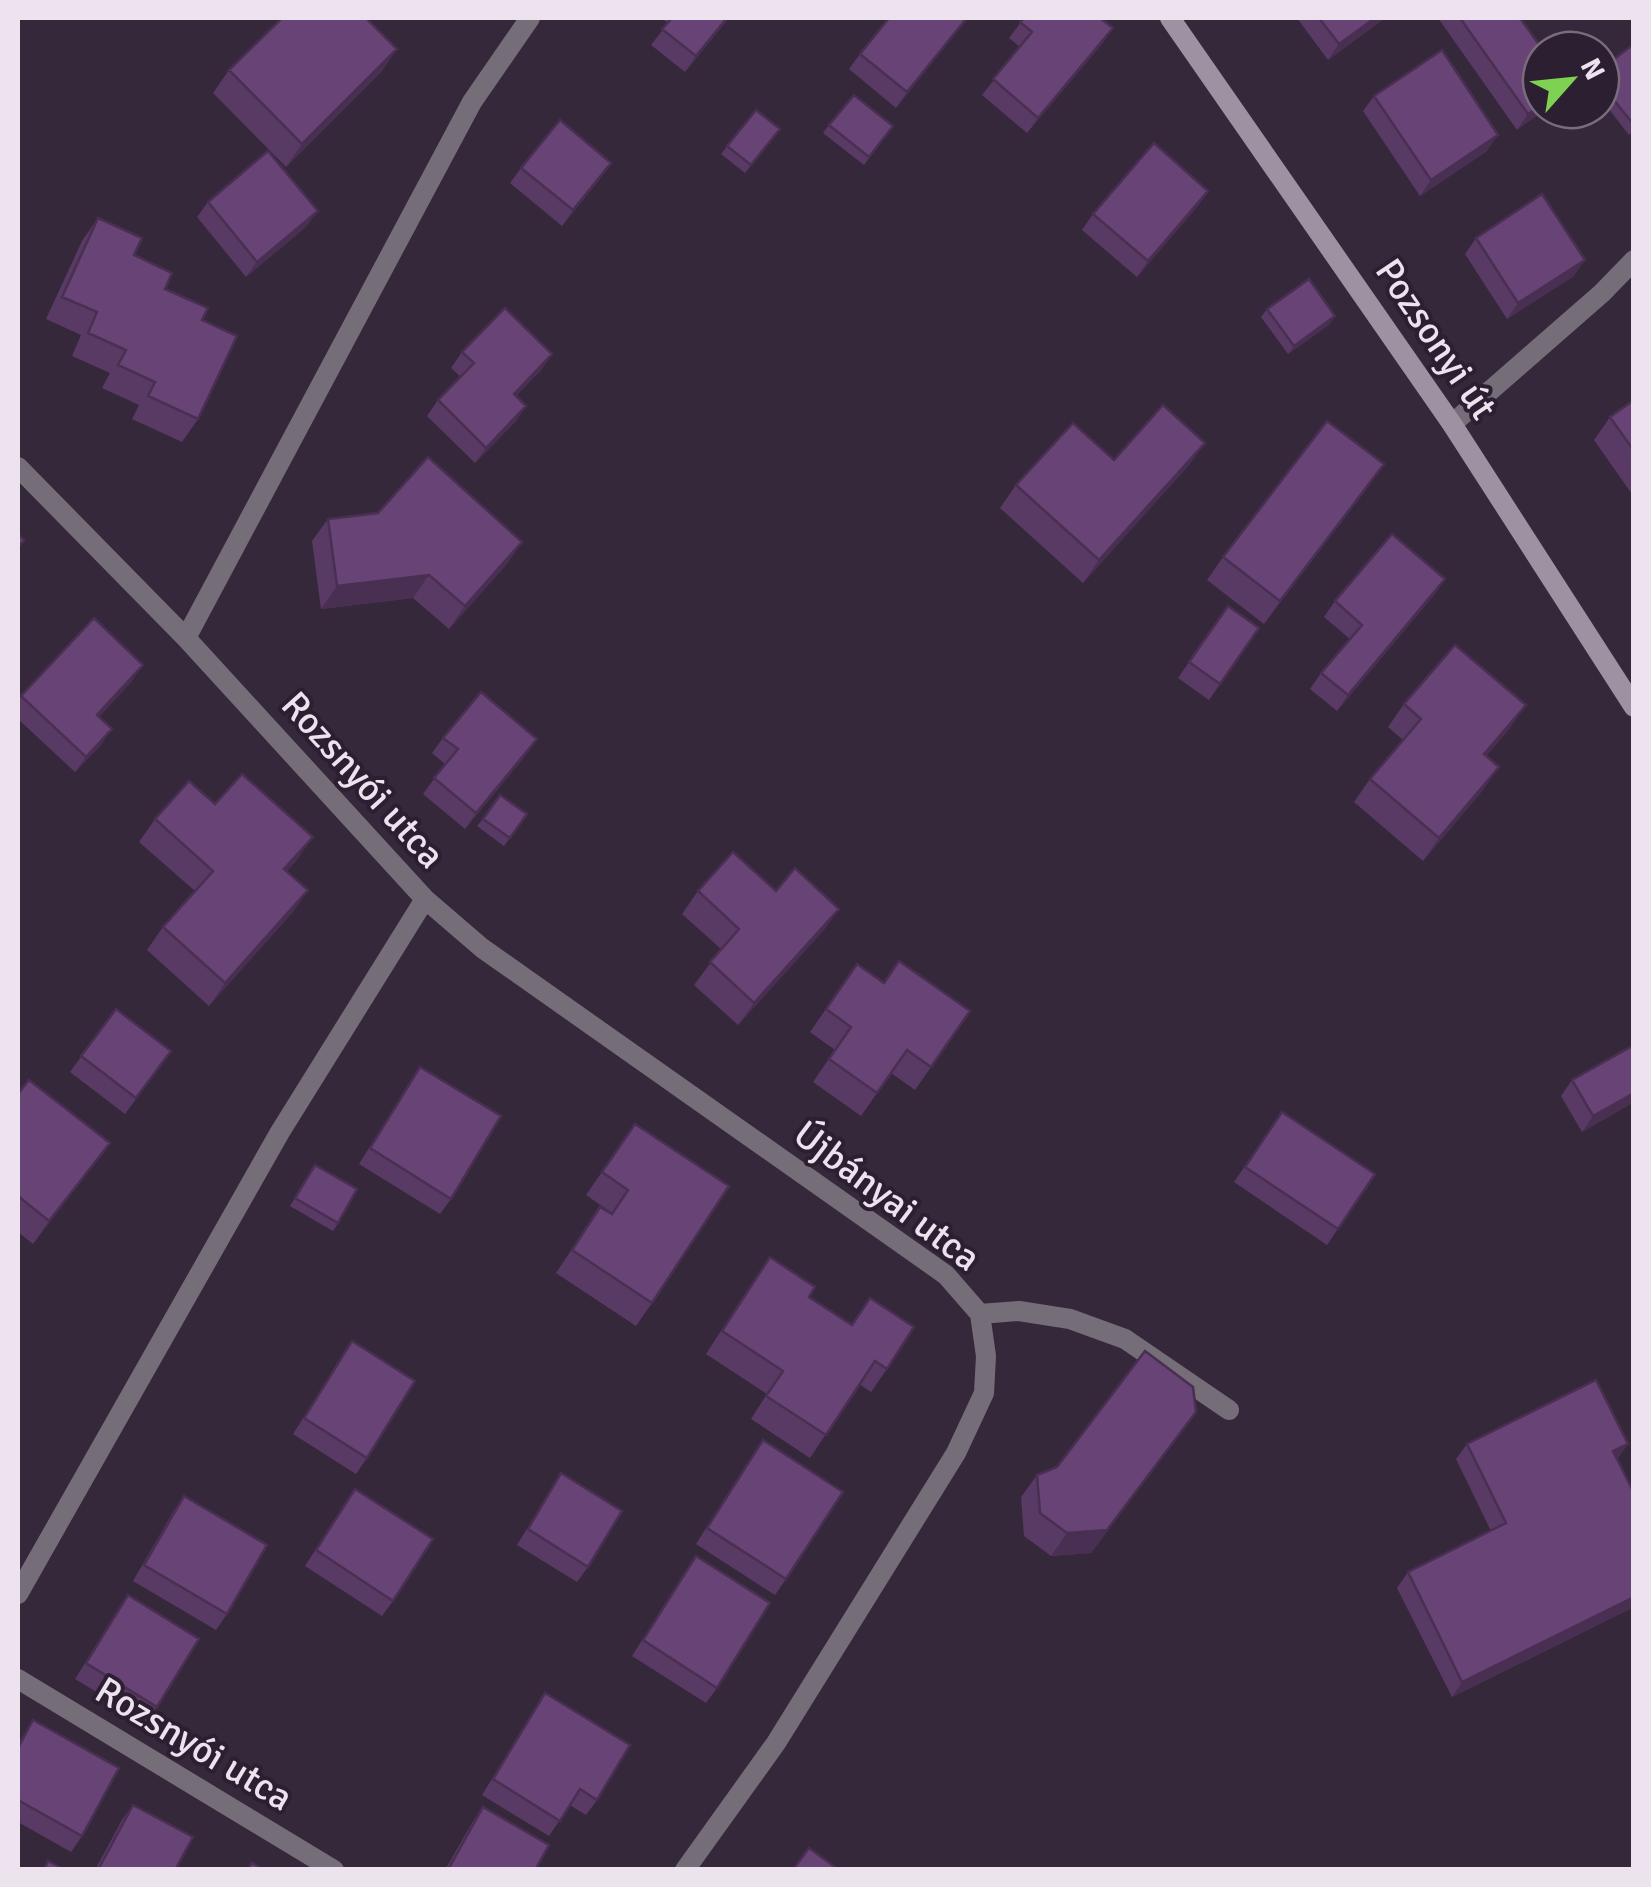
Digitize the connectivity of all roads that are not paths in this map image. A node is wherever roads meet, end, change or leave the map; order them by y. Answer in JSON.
{"nodes":[{"id":1,"x":530,"y":18,"type":"edge"},
{"id":2,"x":1170,"y":18,"type":"edge"},
{"id":3,"x":1634,"y":260,"type":"edge"},
{"id":4,"x":1452,"y":424,"type":"junction"},
{"id":5,"x":18,"y":467,"type":"edge"},
{"id":6,"x":186,"y":638,"type":"junction"},
{"id":7,"x":1634,"y":708,"type":"edge"},
{"id":8,"x":425,"y":898,"type":"junction"},
{"id":9,"x":980,"y":1314,"type":"junction"},
{"id":10,"x":1229,"y":1410,"type":"dead end"},
{"id":11,"x":18,"y":1594,"type":"edge"},
{"id":12,"x":18,"y":1679,"type":"edge"},
{"id":13,"x":334,"y":1870,"type":"edge"},
{"id":14,"x":686,"y":1870,"type":"edge"}],
"edges":[{"from":1,"to":6,"type":"street"},
{"from":2,"to":4,"type":"street","name":"Pozsonyi út"},
{"from":3,"to":4,"type":"street"},
{"from":4,"to":7,"type":"street","name":"Pozsonyi út"},
{"from":5,"to":6,"type":"street"},
{"from":6,"to":8,"type":"street","name":"Rozsnyói utca"},
{"from":8,"to":9,"type":"street","name":"Újbányai utca"},
{"from":8,"to":11,"type":"street","name":"Rozsnyói utca"},
{"from":9,"to":10,"type":"street"},
{"from":9,"to":14,"type":"street","name":"Újbányai utca"},
{"from":12,"to":13,"type":"street","name":"Rozsnyói utca"}]}
